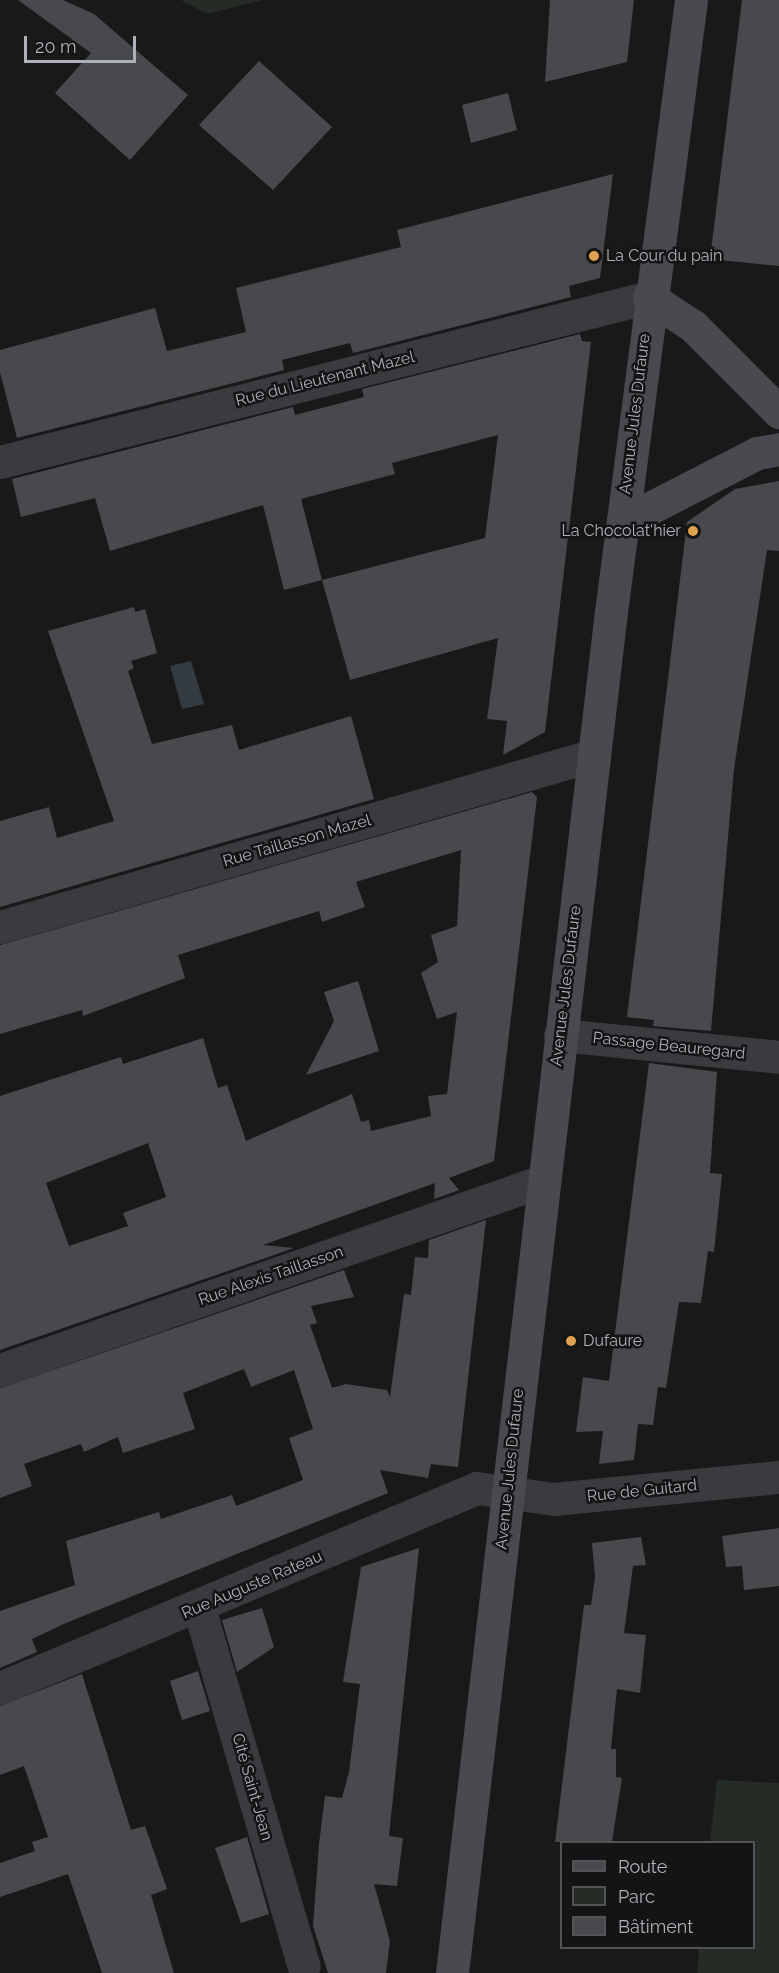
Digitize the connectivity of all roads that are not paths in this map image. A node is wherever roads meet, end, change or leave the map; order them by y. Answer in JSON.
{"nodes":[{"id":1,"x":691,"y":0,"type":"edge"},
{"id":2,"x":650,"y":297,"type":"junction"},
{"id":3,"x":779,"y":412,"type":"edge"},
{"id":4,"x":779,"y":449,"type":"edge"},
{"id":5,"x":0,"y":462,"type":"edge"},
{"id":6,"x":622,"y":522,"type":"junction"},
{"id":7,"x":594,"y":755,"type":"junction"},
{"id":8,"x":0,"y":927,"type":"edge"},
{"id":9,"x":560,"y":1035,"type":"junction"},
{"id":10,"x":779,"y":1057,"type":"edge"},
{"id":11,"x":542,"y":1181,"type":"junction"},
{"id":12,"x":0,"y":1370,"type":"edge"},
{"id":13,"x":779,"y":1477,"type":"edge"},
{"id":14,"x":505,"y":1494,"type":"junction"},
{"id":15,"x":199,"y":1608,"type":"junction"},
{"id":16,"x":0,"y":1689,"type":"edge"},
{"id":17,"x":304,"y":1966,"type":"dead end"},
{"id":18,"x":452,"y":1973,"type":"edge"}],
"edges":[{"from":1,"to":2,"type":"main road","name":"Avenue Jules Dufaure"},
{"from":2,"to":3,"type":"main road"},
{"from":2,"to":5,"type":"street","name":"Rue du Lieutenant Mazel"},
{"from":2,"to":6,"type":"main road","name":"Avenue Jules Dufaure"},
{"from":4,"to":6,"type":"main road"},
{"from":6,"to":7,"type":"main road","name":"Avenue Jules Dufaure"},
{"from":7,"to":8,"type":"street","name":"Rue Taillasson Mazel"},
{"from":7,"to":9,"type":"main road","name":"Avenue Jules Dufaure"},
{"from":9,"to":10,"type":"street","name":"Passage Beauregard"},
{"from":9,"to":11,"type":"main road","name":"Avenue Jules Dufaure"},
{"from":11,"to":12,"type":"street","name":"Rue Alexis Taillasson"},
{"from":11,"to":14,"type":"main road","name":"Avenue Jules Dufaure"},
{"from":13,"to":14,"type":"street","name":"Rue de Guitard"},
{"from":14,"to":15,"type":"street","name":"Rue Auguste Rateau"},
{"from":14,"to":18,"type":"main road","name":"Avenue Jules Dufaure"},
{"from":15,"to":16,"type":"street","name":"Rue Auguste Rateau"},
{"from":15,"to":17,"type":"street","name":"Cité Saint-Jean"}]}
